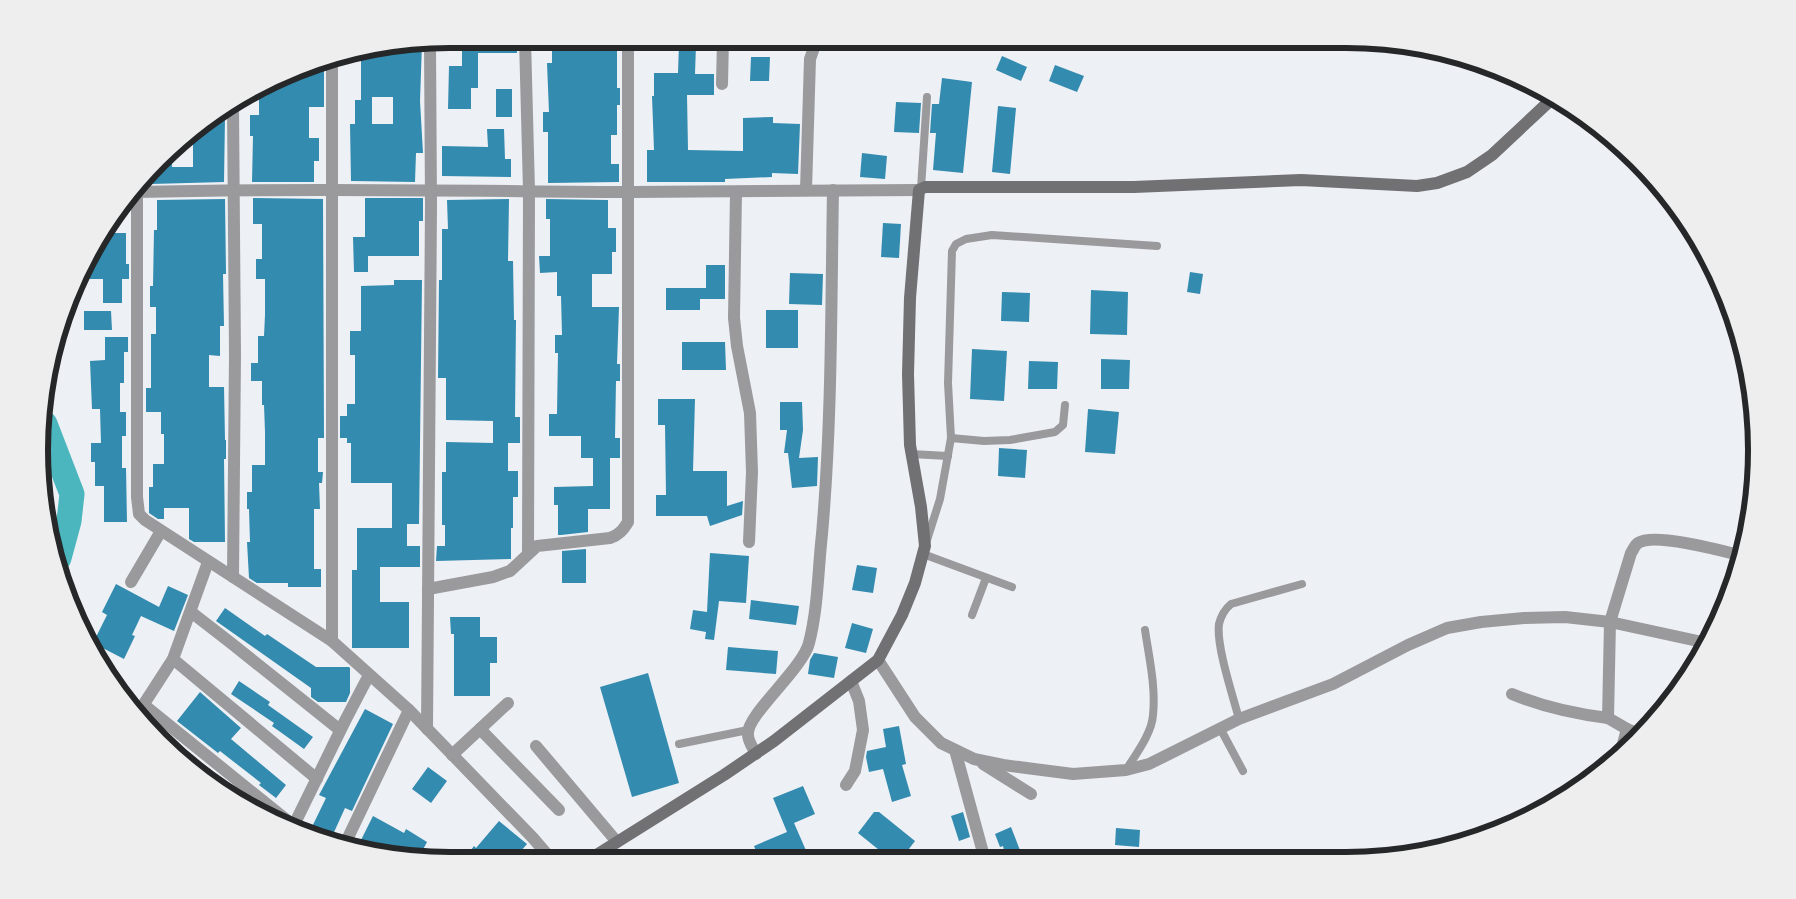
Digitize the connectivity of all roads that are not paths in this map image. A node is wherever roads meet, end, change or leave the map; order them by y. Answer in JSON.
{"nodes":[{"id":1,"x":430,"y":48,"type":"edge"},
{"id":2,"x":525,"y":48,"type":"edge"},
{"id":3,"x":628,"y":48,"type":"edge"},
{"id":4,"x":723,"y":48,"type":"edge"},
{"id":5,"x":814,"y":48,"type":"edge"},
{"id":6,"x":332,"y":65,"type":"edge"},
{"id":7,"x":722,"y":84,"type":"dead end"},
{"id":8,"x":927,"y":97,"type":"dead end"},
{"id":9,"x":1550,"y":102,"type":"edge"},
{"id":10,"x":233,"y":111,"type":"edge"},
{"id":11,"x":333,"y":189,"type":"junction"},
{"id":12,"x":920,"y":189,"type":"junction"},
{"id":13,"x":233,"y":190,"type":"junction"},
{"id":14,"x":806,"y":190,"type":"junction"},
{"id":15,"x":833,"y":190,"type":"junction"},
{"id":16,"x":142,"y":191,"type":"edge"},
{"id":17,"x":431,"y":191,"type":"junction"},
{"id":18,"x":529,"y":191,"type":"junction"},
{"id":19,"x":629,"y":192,"type":"junction"},
{"id":20,"x":736,"y":192,"type":"junction"},
{"id":21,"x":137,"y":197,"type":"edge"},
{"id":22,"x":1157,"y":246,"type":"dead end"},
{"id":23,"x":1065,"y":405,"type":"dead end"},
{"id":24,"x":951,"y":438,"type":"junction"},
{"id":25,"x":912,"y":454,"type":"junction"},
{"id":26,"x":948,"y":456,"type":"junction"},
{"id":27,"x":161,"y":531,"type":"junction"},
{"id":28,"x":749,"y":542,"type":"dead end"},
{"id":29,"x":924,"y":550,"type":"junction"},
{"id":30,"x":528,"y":554,"type":"junction"},
{"id":31,"x":1735,"y":554,"type":"edge"},
{"id":32,"x":208,"y":562,"type":"junction"},
{"id":33,"x":233,"y":577,"type":"junction"},
{"id":34,"x":986,"y":578,"type":"junction"},
{"id":35,"x":131,"y":582,"type":"dead end"},
{"id":36,"x":1302,"y":584,"type":"dead end"},
{"id":37,"x":1012,"y":586,"type":"dead end"},
{"id":38,"x":428,"y":589,"type":"junction"},
{"id":39,"x":190,"y":612,"type":"junction"},
{"id":40,"x":972,"y":615,"type":"dead end"},
{"id":41,"x":1610,"y":622,"type":"junction"},
{"id":42,"x":1145,"y":630,"type":"dead end"},
{"id":43,"x":332,"y":641,"type":"junction"},
{"id":44,"x":1700,"y":641,"type":"edge"},
{"id":45,"x":173,"y":659,"type":"junction"},
{"id":46,"x":878,"y":660,"type":"junction"},
{"id":47,"x":369,"y":675,"type":"junction"},
{"id":48,"x":850,"y":681,"type":"junction"},
{"id":49,"x":1512,"y":694,"type":"dead end"},
{"id":50,"x":508,"y":703,"type":"dead end"},
{"id":51,"x":141,"y":708,"type":"edge"},
{"id":52,"x":143,"y":709,"type":"edge"},
{"id":53,"x":409,"y":710,"type":"junction"},
{"id":54,"x":1608,"y":718,"type":"junction"},
{"id":55,"x":1239,"y":719,"type":"junction"},
{"id":56,"x":1220,"y":728,"type":"junction"},
{"id":57,"x":427,"y":729,"type":"junction"},
{"id":58,"x":480,"y":729,"type":"junction"},
{"id":59,"x":340,"y":730,"type":"junction"},
{"id":60,"x":748,"y":730,"type":"junction"},
{"id":61,"x":1627,"y":730,"type":"junction"},
{"id":62,"x":1633,"y":732,"type":"edge"},
{"id":63,"x":1623,"y":741,"type":"edge"},
{"id":64,"x":679,"y":744,"type":"dead end"},
{"id":65,"x":536,"y":746,"type":"dead end"},
{"id":66,"x":955,"y":750,"type":"junction"},
{"id":67,"x":452,"y":754,"type":"junction"},
{"id":68,"x":756,"y":754,"type":"junction"},
{"id":69,"x":974,"y":759,"type":"junction"},
{"id":70,"x":1126,"y":770,"type":"junction"},
{"id":71,"x":1243,"y":771,"type":"dead end"},
{"id":72,"x":318,"y":779,"type":"junction"},
{"id":73,"x":846,"y":785,"type":"dead end"},
{"id":74,"x":1031,"y":794,"type":"dead end"},
{"id":75,"x":270,"y":809,"type":"edge"},
{"id":76,"x":559,"y":810,"type":"dead end"},
{"id":77,"x":296,"y":821,"type":"edge"},
{"id":78,"x":348,"y":839,"type":"edge"},
{"id":79,"x":617,"y":842,"type":"junction"},
{"id":80,"x":546,"y":852,"type":"edge"},
{"id":81,"x":601,"y":852,"type":"edge"},
{"id":82,"x":982,"y":852,"type":"edge"}],
"edges":[{"from":1,"to":17,"type":"street"},
{"from":2,"to":18,"type":"street"},
{"from":3,"to":19,"type":"street"},
{"from":4,"to":7,"type":"street"},
{"from":5,"to":14,"type":"street"},
{"from":6,"to":11,"type":"street"},
{"from":8,"to":12,"type":"lane"},
{"from":9,"to":12,"type":"street"},
{"from":10,"to":13,"type":"street"},
{"from":11,"to":13,"type":"street"},
{"from":11,"to":17,"type":"street"},
{"from":11,"to":43,"type":"street"},
{"from":12,"to":15,"type":"street"},
{"from":12,"to":25,"type":"street"},
{"from":13,"to":16,"type":"street"},
{"from":13,"to":33,"type":"street"},
{"from":14,"to":15,"type":"street"},
{"from":14,"to":20,"type":"street"},
{"from":15,"to":60,"type":"street"},
{"from":17,"to":18,"type":"street"},
{"from":17,"to":38,"type":"street"},
{"from":18,"to":19,"type":"street"},
{"from":18,"to":30,"type":"street"},
{"from":19,"to":20,"type":"street"},
{"from":19,"to":30,"type":"street"},
{"from":20,"to":28,"type":"street"},
{"from":21,"to":27,"type":"street"},
{"from":22,"to":24,"type":"lane"},
{"from":23,"to":24,"type":"lane"},
{"from":24,"to":26,"type":"lane"},
{"from":25,"to":26,"type":"lane"},
{"from":25,"to":29,"type":"street"},
{"from":26,"to":29,"type":"lane"},
{"from":27,"to":32,"type":"street"},
{"from":27,"to":35,"type":"street"},
{"from":29,"to":34,"type":"lane"},
{"from":29,"to":46,"type":"street"},
{"from":30,"to":38,"type":"street"},
{"from":31,"to":41,"type":"street"},
{"from":32,"to":33,"type":"street"},
{"from":32,"to":39,"type":"street"},
{"from":33,"to":43,"type":"street"},
{"from":34,"to":37,"type":"lane"},
{"from":34,"to":40,"type":"lane"},
{"from":36,"to":55,"type":"lane"},
{"from":38,"to":57,"type":"street"},
{"from":39,"to":45,"type":"street"},
{"from":39,"to":59,"type":"street"},
{"from":41,"to":44,"type":"street"},
{"from":41,"to":54,"type":"street"},
{"from":41,"to":55,"type":"street"},
{"from":42,"to":70,"type":"lane"},
{"from":43,"to":47,"type":"street"},
{"from":45,"to":51,"type":"street"},
{"from":45,"to":72,"type":"street"},
{"from":46,"to":48,"type":"street"},
{"from":46,"to":66,"type":"street"},
{"from":47,"to":53,"type":"street"},
{"from":47,"to":59,"type":"street"},
{"from":48,"to":68,"type":"street"},
{"from":48,"to":73,"type":"street"},
{"from":49,"to":54,"type":"street"},
{"from":50,"to":58,"type":"street"},
{"from":52,"to":75,"type":"street"},
{"from":53,"to":57,"type":"street"},
{"from":53,"to":78,"type":"street"},
{"from":54,"to":61,"type":"street"},
{"from":55,"to":56,"type":"street"},
{"from":56,"to":70,"type":"street"},
{"from":56,"to":71,"type":"lane"},
{"from":57,"to":67,"type":"street"},
{"from":58,"to":67,"type":"street"},
{"from":58,"to":76,"type":"street"},
{"from":59,"to":72,"type":"street"},
{"from":60,"to":64,"type":"lane"},
{"from":60,"to":68,"type":"street"},
{"from":61,"to":62,"type":"street"},
{"from":61,"to":63,"type":"street"},
{"from":65,"to":79,"type":"street"},
{"from":66,"to":69,"type":"street"},
{"from":66,"to":82,"type":"street"},
{"from":67,"to":80,"type":"street"},
{"from":68,"to":79,"type":"street"},
{"from":69,"to":70,"type":"street"},
{"from":69,"to":74,"type":"street"},
{"from":72,"to":77,"type":"street"},
{"from":79,"to":81,"type":"street"}]}
